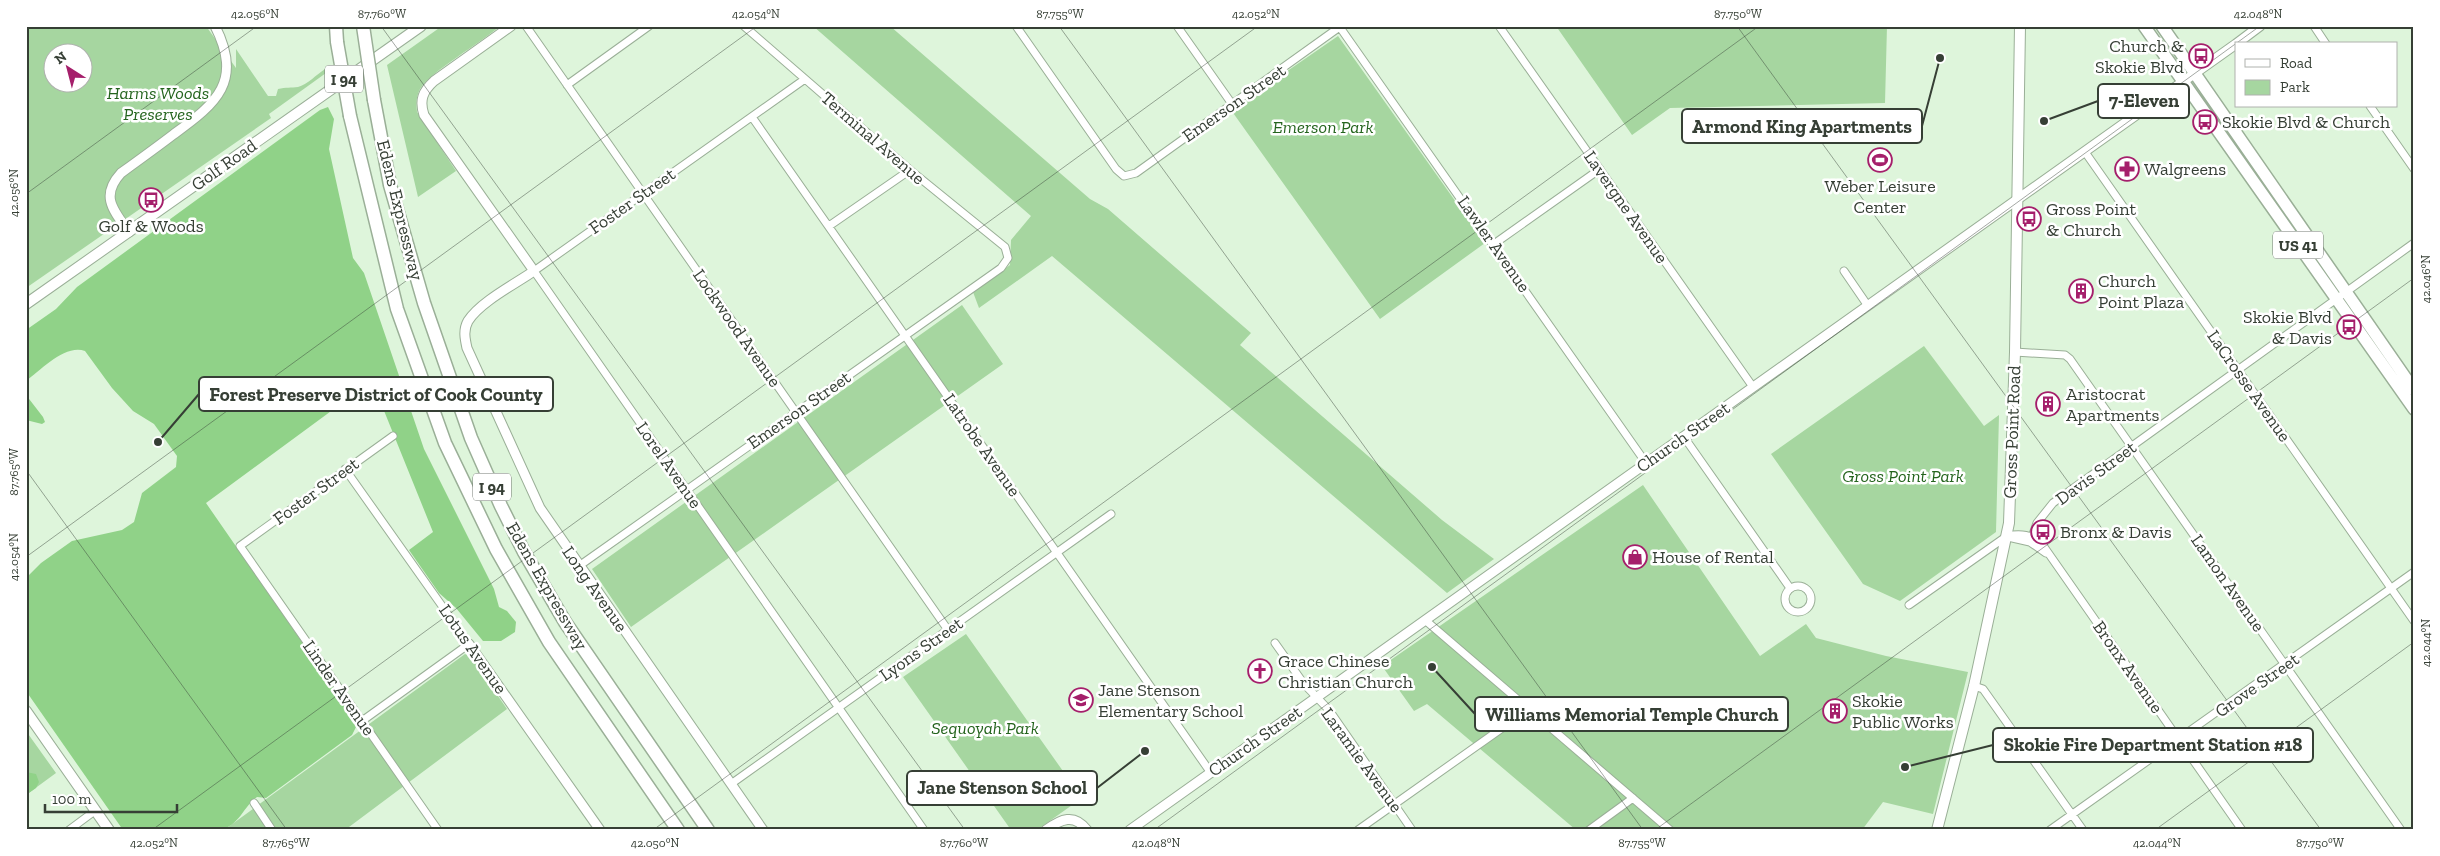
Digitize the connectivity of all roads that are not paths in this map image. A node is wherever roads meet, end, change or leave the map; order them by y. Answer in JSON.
{"nodes":[{"id":1,"x":215,"y":26,"type":"edge"},
{"id":2,"x":336,"y":26,"type":"edge"},
{"id":3,"x":363,"y":26,"type":"edge"},
{"id":4,"x":421,"y":26,"type":"edge"},
{"id":5,"x":511,"y":26,"type":"edge"},
{"id":6,"x":526,"y":26,"type":"edge"},
{"id":7,"x":649,"y":26,"type":"edge"},
{"id":8,"x":744,"y":26,"type":"edge"},
{"id":9,"x":1016,"y":26,"type":"edge"},
{"id":10,"x":1177,"y":26,"type":"edge"},
{"id":11,"x":1499,"y":26,"type":"edge"},
{"id":12,"x":2020,"y":26,"type":"edge"},
{"id":13,"x":2144,"y":26,"type":"edge"},
{"id":14,"x":2162,"y":26,"type":"edge"},
{"id":15,"x":2260,"y":26,"type":"edge"},
{"id":16,"x":2314,"y":26,"type":"edge"},
{"id":17,"x":1340,"y":27,"type":"edge"},
{"id":18,"x":2239,"y":42,"type":"edge"},
{"id":19,"x":2325,"y":42,"type":"edge"},
{"id":20,"x":2235,"y":45,"type":"edge"},
{"id":21,"x":2195,"y":74,"type":"junction"},
{"id":22,"x":805,"y":78,"type":"junction"},
{"id":23,"x":2183,"y":82,"type":"junction"},
{"id":24,"x":567,"y":85,"type":"junction"},
{"id":25,"x":1232,"y":104,"type":"junction"},
{"id":26,"x":2371,"y":108,"type":"edge"},
{"id":27,"x":752,"y":117,"type":"junction"},
{"id":28,"x":2085,"y":152,"type":"junction"},
{"id":29,"x":2414,"y":169,"type":"edge"},
{"id":30,"x":910,"y":170,"type":"junction"},
{"id":31,"x":1600,"y":170,"type":"junction"},
{"id":32,"x":643,"y":193,"type":"junction"},
{"id":33,"x":2017,"y":200,"type":"junction"},
{"id":34,"x":829,"y":226,"type":"junction"},
{"id":35,"x":129,"y":232,"type":"junction"},
{"id":36,"x":2414,"y":243,"type":"edge"},
{"id":37,"x":1494,"y":244,"type":"junction"},
{"id":38,"x":1005,"y":247,"type":"joint"},
{"id":39,"x":534,"y":271,"type":"junction"},
{"id":40,"x":1844,"y":271,"type":"dead end"},
{"id":41,"x":2341,"y":296,"type":"junction"},
{"id":42,"x":26,"y":304,"type":"edge"},
{"id":43,"x":1868,"y":306,"type":"junction"},
{"id":44,"x":465,"y":329,"type":"joint"},
{"id":45,"x":905,"y":336,"type":"junction"},
{"id":46,"x":2015,"y":352,"type":"junction"},
{"id":47,"x":2238,"y":370,"type":"junction"},
{"id":48,"x":1753,"y":387,"type":"junction"},
{"id":49,"x":2414,"y":390,"type":"edge"},
{"id":50,"x":2414,"y":408,"type":"edge"},
{"id":51,"x":796,"y":413,"type":"junction"},
{"id":52,"x":393,"y":436,"type":"dead end"},
{"id":53,"x":1684,"y":437,"type":"junction"},
{"id":54,"x":2132,"y":447,"type":"junction"},
{"id":55,"x":1646,"y":463,"type":"junction"},
{"id":56,"x":345,"y":469,"type":"junction"},
{"id":57,"x":687,"y":490,"type":"junction"},
{"id":58,"x":1112,"y":514,"type":"dead end"},
{"id":59,"x":2007,"y":536,"type":"junction"},
{"id":60,"x":2032,"y":537,"type":"junction"},
{"id":61,"x":240,"y":546,"type":"joint"},
{"id":62,"x":1057,"y":553,"type":"junction"},
{"id":63,"x":2048,"y":555,"type":"junction"},
{"id":64,"x":579,"y":566,"type":"junction"},
{"id":65,"x":2414,"y":572,"type":"edge"},
{"id":66,"x":1790,"y":588,"type":"dead end"},
{"id":67,"x":2391,"y":589,"type":"junction"},
{"id":68,"x":1909,"y":605,"type":"dead end"},
{"id":69,"x":1425,"y":620,"type":"junction"},
{"id":70,"x":2414,"y":621,"type":"edge"},
{"id":71,"x":948,"y":630,"type":"junction"},
{"id":72,"x":1275,"y":643,"type":"dead end"},
{"id":73,"x":469,"y":644,"type":"junction"},
{"id":74,"x":2285,"y":665,"type":"junction"},
{"id":75,"x":1974,"y":686,"type":"junction"},
{"id":76,"x":1317,"y":698,"type":"junction"},
{"id":77,"x":839,"y":707,"type":"junction"},
{"id":78,"x":1529,"y":709,"type":"junction"},
{"id":79,"x":26,"y":711,"type":"edge"},
{"id":80,"x":362,"y":721,"type":"junction"},
{"id":81,"x":2179,"y":740,"type":"junction"},
{"id":82,"x":1211,"y":773,"type":"junction"},
{"id":83,"x":731,"y":784,"type":"junction"},
{"id":84,"x":1633,"y":798,"type":"junction"},
{"id":85,"x":254,"y":803,"type":"dead end"},
{"id":86,"x":1394,"y":804,"type":"junction"},
{"id":87,"x":96,"y":810,"type":"junction"},
{"id":88,"x":2072,"y":815,"type":"junction"},
{"id":89,"x":69,"y":830,"type":"edge"},
{"id":90,"x":110,"y":830,"type":"edge"},
{"id":91,"x":272,"y":830,"type":"edge"},
{"id":92,"x":438,"y":830,"type":"edge"},
{"id":93,"x":600,"y":830,"type":"edge"},
{"id":94,"x":678,"y":830,"type":"edge"},
{"id":95,"x":708,"y":830,"type":"edge"},
{"id":96,"x":762,"y":830,"type":"edge"},
{"id":97,"x":924,"y":830,"type":"edge"},
{"id":98,"x":1046,"y":830,"type":"edge"},
{"id":99,"x":1087,"y":830,"type":"edge"},
{"id":100,"x":1130,"y":830,"type":"edge"},
{"id":101,"x":1358,"y":830,"type":"edge"},
{"id":102,"x":1412,"y":830,"type":"edge"},
{"id":103,"x":1589,"y":830,"type":"edge"},
{"id":104,"x":1670,"y":830,"type":"edge"},
{"id":105,"x":1937,"y":830,"type":"edge"},
{"id":106,"x":2050,"y":830,"type":"edge"},
{"id":107,"x":2083,"y":830,"type":"edge"},
{"id":108,"x":2242,"y":830,"type":"edge"},
{"id":109,"x":2401,"y":830,"type":"edge"}],
"edges":[{"from":1,"to":35,"type":"street"},
{"from":2,"to":94,"type":"highway","name":"Edens Expressway","number":"I 94","bridge":true},
{"from":3,"to":95,"type":"highway","name":"Edens Expressway","number":"I 94","bridge":true},
{"from":4,"to":35,"type":"main road","name":"Golf Road"},
{"from":5,"to":39,"type":"street","name":"Lorel Avenue"},
{"from":6,"to":24,"type":"street","name":"Lockwood Avenue"},
{"from":7,"to":24,"type":"street"},
{"from":8,"to":22,"type":"street","name":"Terminal Avenue"},
{"from":9,"to":25,"type":"street","name":"Emerson Street"},
{"from":10,"to":25,"type":"street"},
{"from":11,"to":31,"type":"street","name":"Lavergne Avenue"},
{"from":12,"to":33,"type":"main road","name":"Gross Point Road"},
{"from":13,"to":23,"type":"main road","number":"US 41"},
{"from":14,"to":21,"type":"main road","number":"US 41"},
{"from":15,"to":18,"type":"street","name":"Church Street"},
{"from":16,"to":19,"type":"street"},
{"from":17,"to":25,"type":"street","name":"Emerson Street"},
{"from":17,"to":37,"type":"street","name":"Lawler Avenue"},
{"from":20,"to":21,"type":"street","name":"Church Street"},
{"from":21,"to":23,"type":"street","name":"Church Street"},
{"from":21,"to":41,"type":"main road","number":"US 41"},
{"from":22,"to":27,"type":"street","name":"Foster Street"},
{"from":22,"to":30,"type":"street","name":"Terminal Avenue"},
{"from":23,"to":28,"type":"street","name":"Church Street"},
{"from":23,"to":41,"type":"main road","number":"US 41"},
{"from":24,"to":32,"type":"street","name":"Lockwood Avenue"},
{"from":26,"to":29,"type":"street"},
{"from":27,"to":32,"type":"street","name":"Foster Street"},
{"from":27,"to":34,"type":"street","name":"Latrobe Avenue"},
{"from":28,"to":33,"type":"street","name":"Church Street"},
{"from":28,"to":47,"type":"street","name":"LaCrosse Avenue"},
{"from":30,"to":34,"type":"street"},
{"from":30,"to":38,"type":"street","name":"Terminal Avenue"},
{"from":31,"to":37,"type":"street"},
{"from":31,"to":48,"type":"street","name":"Lavergne Avenue"},
{"from":32,"to":39,"type":"street","name":"Foster Street"},
{"from":32,"to":51,"type":"street","name":"Lockwood Avenue"},
{"from":33,"to":43,"type":"street","name":"Church Street"},
{"from":33,"to":46,"type":"main road","name":"Gross Point Road"},
{"from":34,"to":45,"type":"street","name":"Latrobe Avenue"},
{"from":35,"to":42,"type":"main road","name":"Golf Road"},
{"from":36,"to":41,"type":"street","name":"Davis Street"},
{"from":37,"to":55,"type":"street","name":"Lawler Avenue"},
{"from":38,"to":45,"type":"street","name":"Emerson Street"},
{"from":39,"to":44,"type":"street","name":"Foster Street"},
{"from":39,"to":57,"type":"street","name":"Lorel Avenue"},
{"from":40,"to":43,"type":"street"},
{"from":41,"to":47,"type":"street","name":"Davis Street"},
{"from":41,"to":49,"type":"main road","number":"US 41"},
{"from":41,"to":50,"type":"main road","number":"US 41"},
{"from":43,"to":48,"type":"street","name":"Church Street"},
{"from":44,"to":64,"type":"street","name":"Long Avenue"},
{"from":45,"to":51,"type":"street","name":"Emerson Street"},
{"from":45,"to":62,"type":"street","name":"Latrobe Avenue"},
{"from":46,"to":54,"type":"street","name":"Lamon Avenue"},
{"from":46,"to":59,"type":"main road","name":"Gross Point Road"},
{"from":47,"to":54,"type":"street","name":"Davis Street"},
{"from":47,"to":67,"type":"street","name":"LaCrosse Avenue"},
{"from":48,"to":53,"type":"street","name":"Church Street"},
{"from":51,"to":57,"type":"street","name":"Emerson Street"},
{"from":51,"to":71,"type":"street","name":"Lockwood Avenue"},
{"from":52,"to":56,"type":"street","name":"Foster Street"},
{"from":53,"to":55,"type":"street","name":"Church Street"},
{"from":53,"to":66,"type":"street"},
{"from":54,"to":60,"type":"street","name":"Davis Street"},
{"from":54,"to":74,"type":"street","name":"Lamon Avenue"},
{"from":55,"to":69,"type":"street","name":"Church Street"},
{"from":56,"to":61,"type":"street","name":"Foster Street"},
{"from":56,"to":73,"type":"street","name":"Lotus Avenue"},
{"from":57,"to":64,"type":"street","name":"Emerson Street"},
{"from":57,"to":77,"type":"street","name":"Lorel Avenue"},
{"from":58,"to":62,"type":"street","name":"Lyons Street"},
{"from":59,"to":60,"type":"street"},
{"from":59,"to":63,"type":"street","name":"Bronx Avenue"},
{"from":59,"to":68,"type":"street"},
{"from":59,"to":75,"type":"main road","name":"Gross Point Road"},
{"from":60,"to":63,"type":"street","name":"Bronx Avenue"},
{"from":61,"to":80,"type":"street","name":"Linder Avenue"},
{"from":62,"to":71,"type":"street","name":"Lyons Street"},
{"from":62,"to":82,"type":"street","name":"Latrobe Avenue"},
{"from":63,"to":81,"type":"street","name":"Bronx Avenue"},
{"from":64,"to":83,"type":"street","name":"Long Avenue"},
{"from":65,"to":67,"type":"street","name":"Grove Street"},
{"from":67,"to":70,"type":"street","name":"LaCrosse Avenue"},
{"from":67,"to":74,"type":"street","name":"Grove Street"},
{"from":69,"to":76,"type":"street","name":"Church Street"},
{"from":69,"to":78,"type":"street"},
{"from":71,"to":77,"type":"street","name":"Lyons Street"},
{"from":72,"to":76,"type":"street","name":"Laramie Avenue"},
{"from":73,"to":80,"type":"street"},
{"from":73,"to":93,"type":"street","name":"Lotus Avenue"},
{"from":74,"to":81,"type":"street","name":"Grove Street"},
{"from":74,"to":109,"type":"street","name":"Lamon Avenue"},
{"from":75,"to":88,"type":"street"},
{"from":75,"to":105,"type":"main road","name":"Gross Point Road"},
{"from":76,"to":82,"type":"street","name":"Church Street"},
{"from":76,"to":86,"type":"street","name":"Laramie Avenue"},
{"from":77,"to":83,"type":"street","name":"Lyons Street"},
{"from":77,"to":97,"type":"street","name":"Lorel Avenue"},
{"from":78,"to":84,"type":"street"},
{"from":78,"to":86,"type":"street"},
{"from":79,"to":87,"type":"main road"},
{"from":80,"to":92,"type":"street","name":"Linder Avenue"},
{"from":81,"to":88,"type":"street","name":"Grove Street"},
{"from":81,"to":108,"type":"street","name":"Bronx Avenue"},
{"from":82,"to":100,"type":"street","name":"Church Street"},
{"from":83,"to":96,"type":"street","name":"Long Avenue"},
{"from":84,"to":103,"type":"street"},
{"from":84,"to":104,"type":"street"},
{"from":85,"to":91,"type":"street"},
{"from":86,"to":101,"type":"street"},
{"from":86,"to":102,"type":"street","name":"Laramie Avenue"},
{"from":87,"to":89,"type":"street"},
{"from":87,"to":90,"type":"main road"},
{"from":88,"to":106,"type":"street","name":"Grove Street"},
{"from":88,"to":107,"type":"street"},
{"from":98,"to":99,"type":"street"}]}
